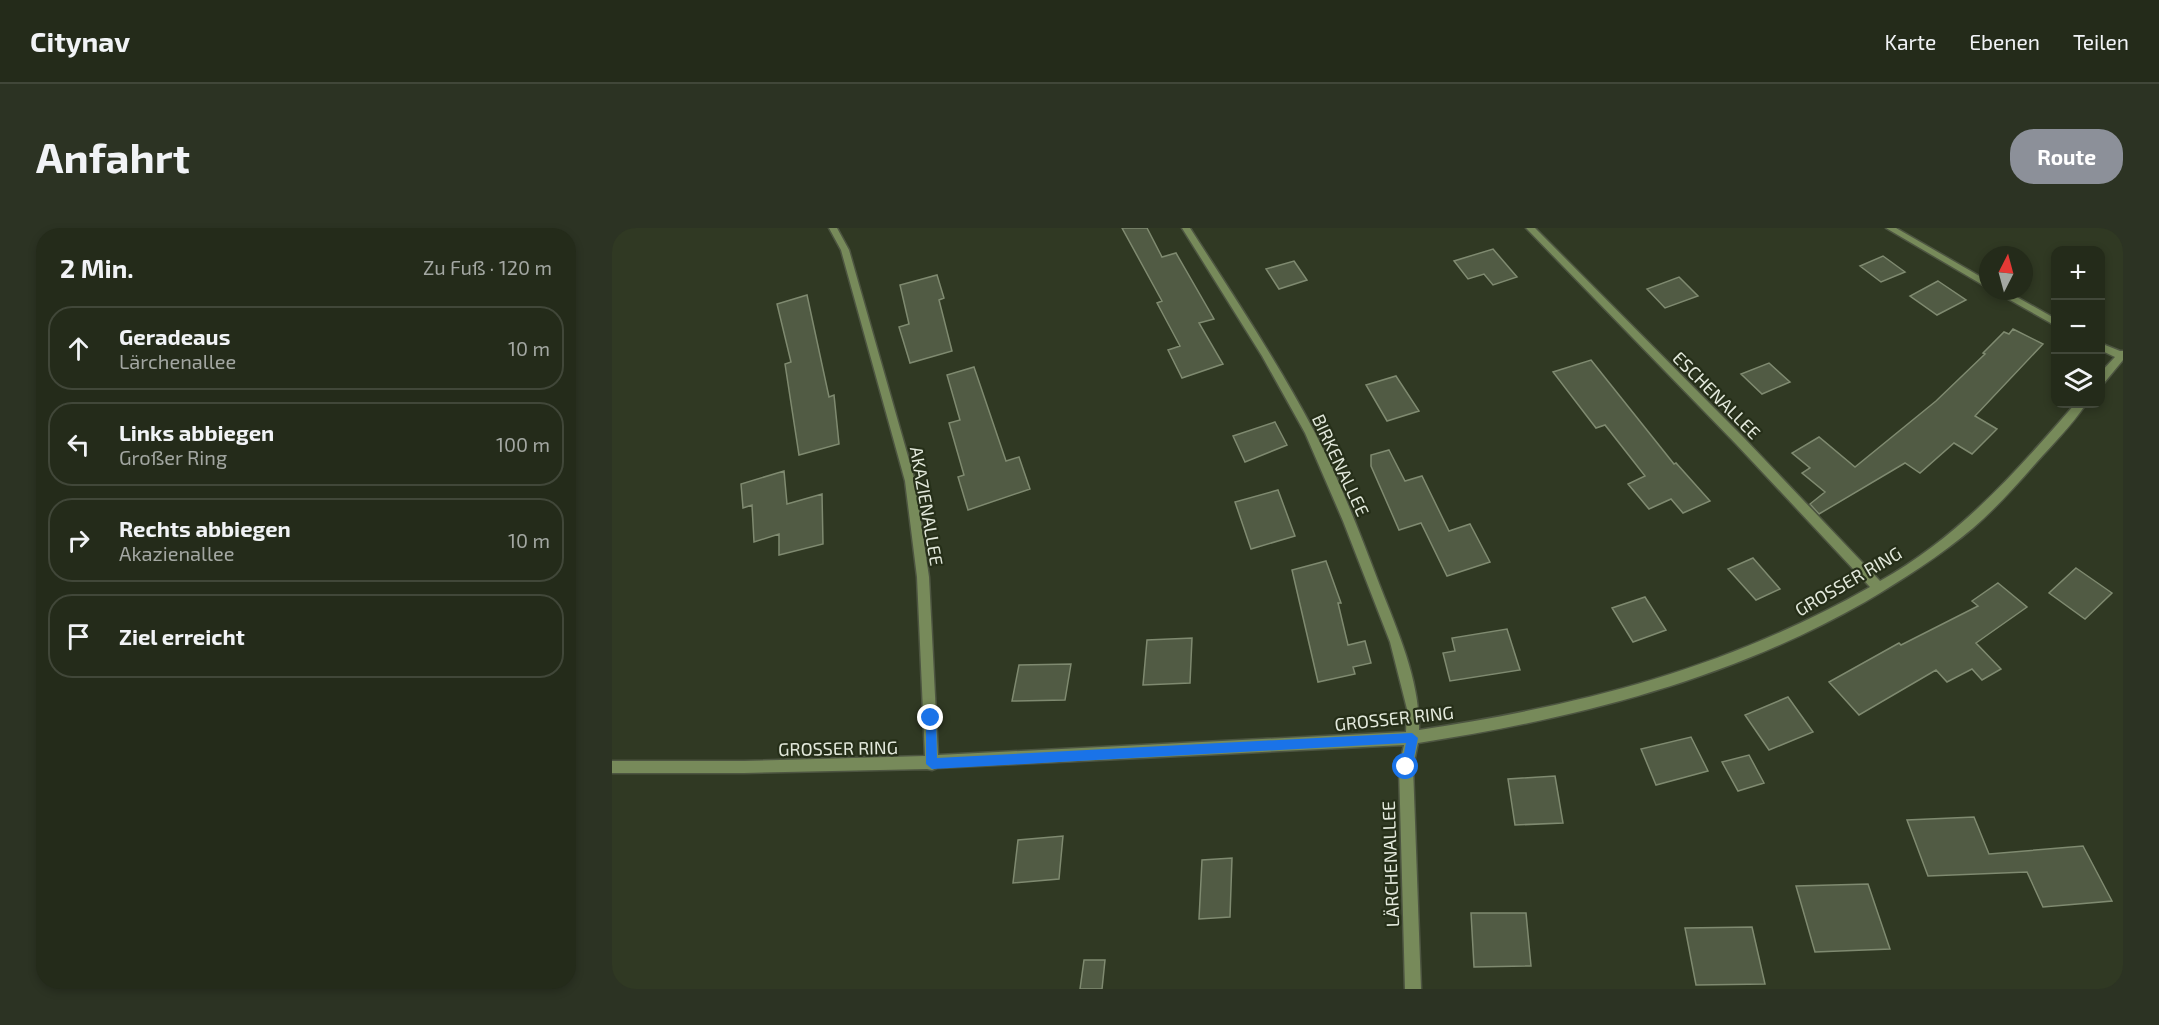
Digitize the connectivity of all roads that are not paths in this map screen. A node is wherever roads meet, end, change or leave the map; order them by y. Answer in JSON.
{"nodes":[{"id":1,"x":833,"y":228,"type":"edge"},
{"id":2,"x":1186,"y":228,"type":"edge"},
{"id":3,"x":1530,"y":228,"type":"edge"},
{"id":4,"x":1890,"y":228,"type":"edge"},
{"id":5,"x":1979,"y":280,"type":"edge"},
{"id":6,"x":2015,"y":300,"type":"edge"},
{"id":7,"x":2051,"y":320,"type":"edge"},
{"id":8,"x":2105,"y":348,"type":"edge"},
{"id":9,"x":2122,"y":355,"type":"edge"},
{"id":10,"x":2105,"y":374,"type":"edge"},
{"id":11,"x":2078,"y":408,"type":"edge"},
{"id":12,"x":1878,"y":588,"type":"junction"},
{"id":13,"x":1412,"y":738,"type":"junction"},
{"id":14,"x":932,"y":764,"type":"junction"},
{"id":15,"x":612,"y":767,"type":"edge"},
{"id":16,"x":1413,"y":989,"type":"edge"}],
"edges":[{"from":1,"to":14,"type":"street","name":"AKAZIENALLEE"},
{"from":2,"to":13,"type":"street","name":"BIRKENALLEE"},
{"from":3,"to":12,"type":"street","name":"ESCHENALLEE"},
{"from":4,"to":5,"type":"street"},
{"from":6,"to":7,"type":"street"},
{"from":8,"to":9,"type":"street"},
{"from":9,"to":10,"type":"street"},
{"from":11,"to":12,"type":"street","name":"GROSSER RING"},
{"from":12,"to":13,"type":"street","name":"GROSSER RING"},
{"from":13,"to":14,"type":"street","name":"GROSSER RING"},
{"from":13,"to":16,"type":"street","name":"LÄRCHENALLEE"},
{"from":14,"to":15,"type":"street","name":"GROSSER RING"}]}
